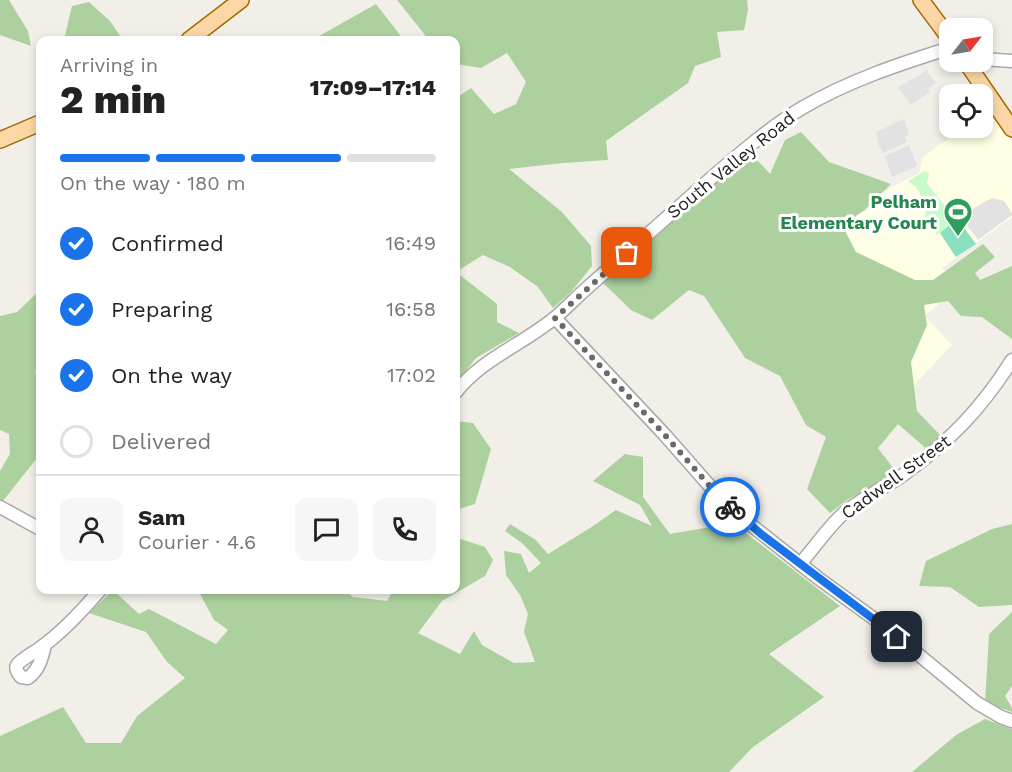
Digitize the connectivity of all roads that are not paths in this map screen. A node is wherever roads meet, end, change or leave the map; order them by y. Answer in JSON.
{"nodes":[{"id":1,"x":241,"y":0,"type":"edge"},
{"id":2,"x":921,"y":0,"type":"edge"},
{"id":3,"x":939,"y":24,"type":"edge"},
{"id":4,"x":194,"y":36,"type":"edge"},
{"id":5,"x":939,"y":52,"type":"edge"},
{"id":6,"x":993,"y":61,"type":"edge"},
{"id":7,"x":1012,"y":61,"type":"edge"},
{"id":8,"x":979,"y":72,"type":"edge"},
{"id":9,"x":36,"y":125,"type":"edge"},
{"id":10,"x":1012,"y":129,"type":"edge"},
{"id":11,"x":0,"y":140,"type":"edge"},
{"id":12,"x":555,"y":318,"type":"junction"},
{"id":13,"x":1012,"y":360,"type":"edge"},
{"id":14,"x":460,"y":387,"type":"edge"},
{"id":15,"x":0,"y":507,"type":"edge"},
{"id":16,"x":36,"y":527,"type":"edge"},
{"id":17,"x":800,"y":564,"type":"junction"},
{"id":18,"x":96,"y":594,"type":"edge"},
{"id":19,"x":45,"y":645,"type":"dead end"},
{"id":20,"x":1012,"y":721,"type":"edge"}],
"edges":[{"from":1,"to":4,"type":"main road"},
{"from":2,"to":3,"type":"main road"},
{"from":5,"to":12,"type":"street","name":"South Valley Road"},
{"from":6,"to":7,"type":"street"},
{"from":8,"to":10,"type":"main road"},
{"from":9,"to":11,"type":"main road"},
{"from":12,"to":14,"type":"street","name":"South Valley Road"},
{"from":12,"to":17,"type":"street"},
{"from":13,"to":17,"type":"street","name":"Cadwell Street"},
{"from":15,"to":16,"type":"street"},
{"from":17,"to":20,"type":"street"},
{"from":18,"to":19,"type":"street"}]}
